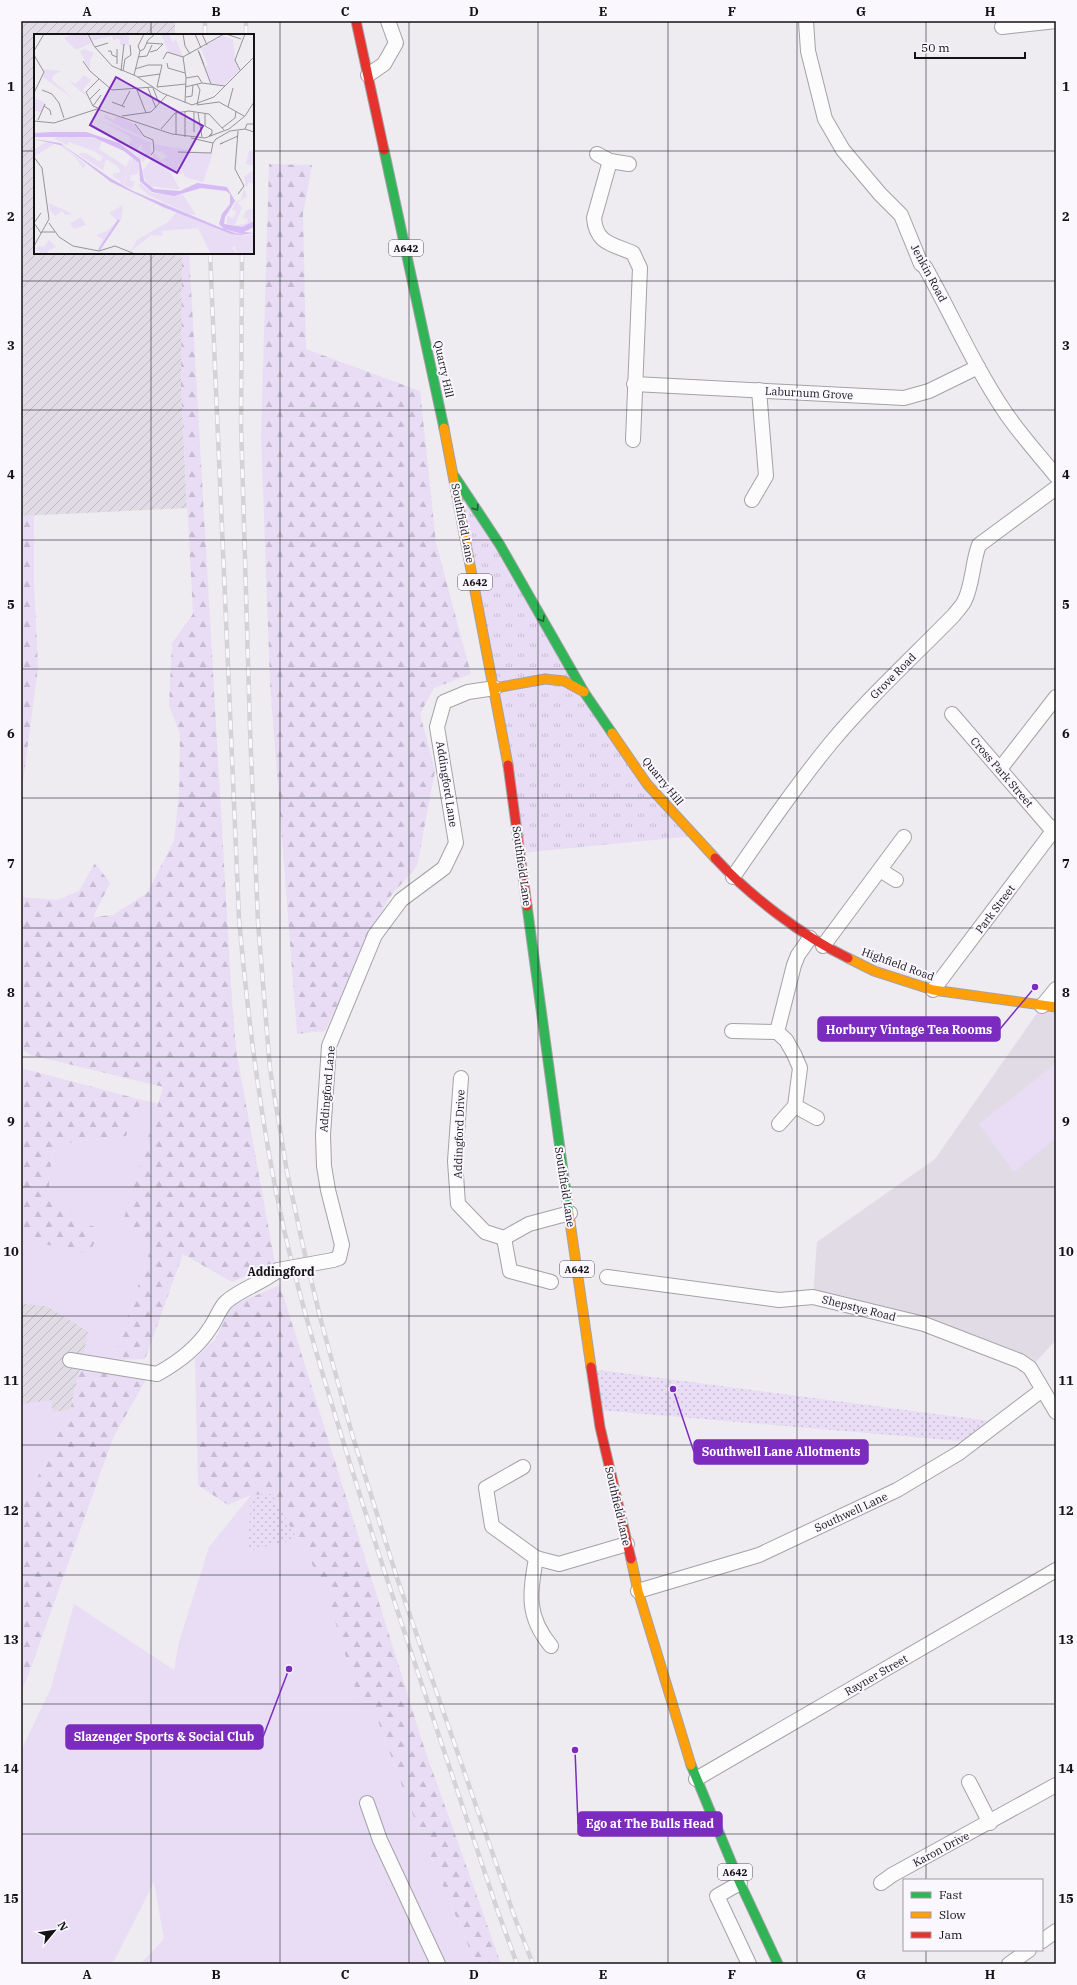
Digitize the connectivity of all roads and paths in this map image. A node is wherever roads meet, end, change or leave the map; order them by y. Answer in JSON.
{"nodes":[{"id":1,"x":356,"y":21,"type":"edge"},
{"id":2,"x":388,"y":21,"type":"edge"},
{"id":3,"x":806,"y":21,"type":"edge"},
{"id":4,"x":1056,"y":21,"type":"edge"},
{"id":5,"x":1002,"y":28,"type":"edge"},
{"id":6,"x":368,"y":75,"type":"junction"},
{"id":7,"x":597,"y":154,"type":"dead end"},
{"id":8,"x":610,"y":161,"type":"junction"},
{"id":9,"x":630,"y":164,"type":"dead end"},
{"id":10,"x":978,"y":367,"type":"junction"},
{"id":11,"x":634,"y":384,"type":"junction"},
{"id":12,"x":759,"y":390,"type":"junction"},
{"id":13,"x":633,"y":440,"type":"dead end"},
{"id":14,"x":454,"y":475,"type":"junction"},
{"id":15,"x":1056,"y":476,"type":"edge"},
{"id":16,"x":1056,"y":488,"type":"edge"},
{"id":17,"x":752,"y":500,"type":"dead end"},
{"id":18,"x":495,"y":688,"type":"junction"},
{"id":19,"x":584,"y":692,"type":"junction"},
{"id":20,"x":1056,"y":697,"type":"edge"},
{"id":21,"x":952,"y":714,"type":"dead end"},
{"id":22,"x":1000,"y":769,"type":"junction"},
{"id":23,"x":1054,"y":829,"type":"edge"},
{"id":24,"x":904,"y":837,"type":"dead end"},
{"id":25,"x":880,"y":870,"type":"junction"},
{"id":26,"x":733,"y":877,"type":"junction"},
{"id":27,"x":896,"y":880,"type":"dead end"},
{"id":28,"x":810,"y":938,"type":"junction"},
{"id":29,"x":823,"y":946,"type":"junction"},
{"id":30,"x":1056,"y":988,"type":"edge"},
{"id":31,"x":933,"y":990,"type":"junction"},
{"id":32,"x":1049,"y":1006,"type":"edge"},
{"id":33,"x":732,"y":1031,"type":"dead end"},
{"id":34,"x":777,"y":1032,"type":"junction"},
{"id":35,"x":461,"y":1078,"type":"dead end"},
{"id":36,"x":794,"y":1106,"type":"junction"},
{"id":37,"x":817,"y":1118,"type":"dead end"},
{"id":38,"x":779,"y":1124,"type":"dead end"},
{"id":39,"x":570,"y":1213,"type":"junction"},
{"id":40,"x":504,"y":1238,"type":"junction"},
{"id":41,"x":607,"y":1277,"type":"dead end"},
{"id":42,"x":551,"y":1282,"type":"dead end"},
{"id":43,"x":70,"y":1360,"type":"dead end"},
{"id":44,"x":1042,"y":1390,"type":"junction"},
{"id":45,"x":1056,"y":1412,"type":"edge"},
{"id":46,"x":523,"y":1467,"type":"dead end"},
{"id":47,"x":627,"y":1544,"type":"junction"},
{"id":48,"x":536,"y":1558,"type":"junction"},
{"id":49,"x":1056,"y":1570,"type":"edge"},
{"id":50,"x":638,"y":1591,"type":"junction"},
{"id":51,"x":551,"y":1646,"type":"dead end"},
{"id":52,"x":696,"y":1779,"type":"junction"},
{"id":53,"x":969,"y":1782,"type":"dead end"},
{"id":54,"x":1056,"y":1785,"type":"edge"},
{"id":55,"x":367,"y":1803,"type":"dead end"},
{"id":56,"x":990,"y":1823,"type":"junction"},
{"id":57,"x":740,"y":1883,"type":"junction"},
{"id":58,"x":881,"y":1883,"type":"dead end"},
{"id":59,"x":1056,"y":1931,"type":"edge"},
{"id":60,"x":1043,"y":1940,"type":"edge"},
{"id":61,"x":1028,"y":1951,"type":"edge"},
{"id":62,"x":438,"y":1964,"type":"edge"},
{"id":63,"x":749,"y":1964,"type":"edge"},
{"id":64,"x":778,"y":1964,"type":"edge"},
{"id":65,"x":1009,"y":1964,"type":"edge"}],
"edges":[{"from":1,"to":6,"type":"main road","name":"Quarry Hill","number":"A642"},
{"from":2,"to":6,"type":"street"},
{"from":3,"to":10,"type":"street","name":"Jenkin Road"},
{"from":4,"to":5,"type":"street"},
{"from":6,"to":14,"type":"main road","name":"Quarry Hill","number":"A642"},
{"from":7,"to":8,"type":"street"},
{"from":8,"to":9,"type":"street"},
{"from":8,"to":11,"type":"street"},
{"from":10,"to":12,"type":"street","name":"Laburnum Grove"},
{"from":10,"to":15,"type":"street","name":"Jenkin Road"},
{"from":11,"to":12,"type":"street","name":"Laburnum Grove"},
{"from":11,"to":13,"type":"street"},
{"from":12,"to":17,"type":"street"},
{"from":14,"to":18,"type":"main road","name":"Southfield Lane","number":"A642"},
{"from":14,"to":19,"type":"main road","name":"Quarry Hill","one_way":true},
{"from":16,"to":26,"type":"street","name":"Grove Road"},
{"from":18,"to":19,"type":"main road","name":"Quarry Hill"},
{"from":18,"to":39,"type":"main road","name":"Southfield Lane","number":"A642"},
{"from":18,"to":43,"type":"street","name":"Addingford Lane","bridge":true},
{"from":19,"to":26,"type":"main road","name":"Quarry Hill"},
{"from":20,"to":22,"type":"street"},
{"from":21,"to":22,"type":"street","name":"Cross Park Street"},
{"from":22,"to":23,"type":"street","name":"Cross Park Street"},
{"from":23,"to":31,"type":"street","name":"Park Street"},
{"from":24,"to":25,"type":"street"},
{"from":25,"to":27,"type":"street"},
{"from":25,"to":29,"type":"street"},
{"from":26,"to":28,"type":"main road","name":"Highfield Road"},
{"from":28,"to":29,"type":"main road","name":"Highfield Road"},
{"from":28,"to":34,"type":"street"},
{"from":29,"to":31,"type":"main road","name":"Highfield Road"},
{"from":30,"to":32,"type":"street"},
{"from":31,"to":32,"type":"main road","name":"Highfield Road"},
{"from":33,"to":34,"type":"street"},
{"from":34,"to":36,"type":"street"},
{"from":35,"to":40,"type":"street","name":"Addingford Drive"},
{"from":36,"to":37,"type":"street"},
{"from":36,"to":38,"type":"street"},
{"from":39,"to":40,"type":"street"},
{"from":39,"to":47,"type":"main road","name":"Southfield Lane","number":"A642"},
{"from":40,"to":42,"type":"street"},
{"from":41,"to":44,"type":"street","name":"Shepstye Road"},
{"from":44,"to":45,"type":"street","name":"Shepstye Road"},
{"from":44,"to":50,"type":"street","name":"Southwell Lane"},
{"from":46,"to":48,"type":"street"},
{"from":47,"to":48,"type":"street"},
{"from":47,"to":50,"type":"main road","name":"Southfield Lane","number":"A642"},
{"from":48,"to":51,"type":"street"},
{"from":49,"to":52,"type":"street","name":"Rayner Street"},
{"from":50,"to":52,"type":"main road","name":"Southfield Lane","number":"A642"},
{"from":52,"to":57,"type":"main road","name":"Southfield Lane","number":"A642"},
{"from":53,"to":56,"type":"street"},
{"from":54,"to":56,"type":"street","name":"Karon Drive"},
{"from":55,"to":62,"type":"street"},
{"from":56,"to":58,"type":"street","name":"Karon Drive"},
{"from":57,"to":63,"type":"street"},
{"from":57,"to":64,"type":"main road","name":"Southfield Lane","number":"A642"},
{"from":59,"to":60,"type":"street"},
{"from":61,"to":65,"type":"street"}]}
